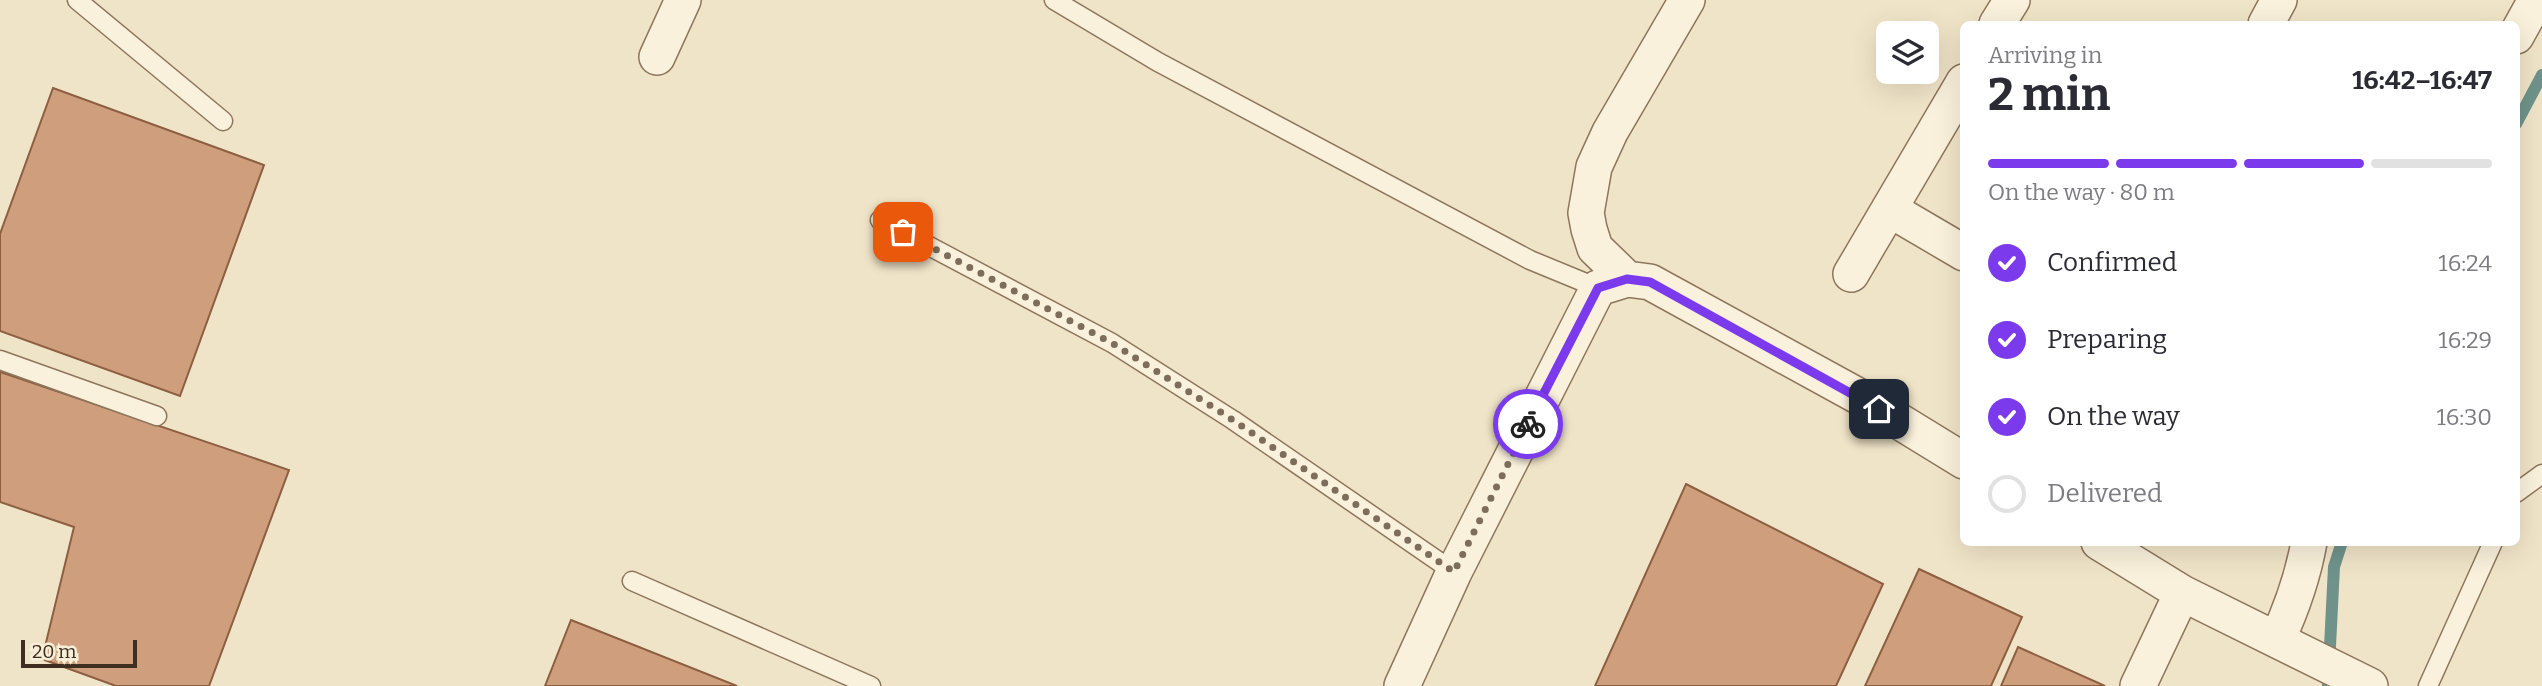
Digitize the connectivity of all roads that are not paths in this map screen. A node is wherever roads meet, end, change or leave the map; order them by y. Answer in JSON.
{"nodes":[{"id":1,"x":77,"y":0,"type":"edge"},
{"id":2,"x":683,"y":0,"type":"edge"},
{"id":3,"x":1054,"y":0,"type":"edge"},
{"id":4,"x":1687,"y":0,"type":"edge"},
{"id":5,"x":2279,"y":0,"type":"edge"},
{"id":6,"x":2536,"y":0,"type":"edge"},
{"id":7,"x":2268,"y":21,"type":"edge"},
{"id":8,"x":2520,"y":29,"type":"edge"},
{"id":9,"x":657,"y":57,"type":"dead end"},
{"id":10,"x":1960,"y":89,"type":"edge"},
{"id":11,"x":223,"y":121,"type":"dead end"},
{"id":12,"x":1889,"y":209,"type":"junction"},
{"id":13,"x":880,"y":220,"type":"dead end"},
{"id":14,"x":1960,"y":251,"type":"edge"},
{"id":15,"x":1851,"y":274,"type":"dead end"},
{"id":16,"x":1612,"y":284,"type":"junction"},
{"id":17,"x":0,"y":360,"type":"edge"},
{"id":18,"x":157,"y":416,"type":"dead end"},
{"id":19,"x":1960,"y":459,"type":"edge"},
{"id":20,"x":2542,"y":474,"type":"edge"},
{"id":21,"x":2520,"y":490,"type":"edge"},
{"id":22,"x":2106,"y":546,"type":"edge"},
{"id":23,"x":2308,"y":546,"type":"edge"},
{"id":24,"x":2491,"y":546,"type":"edge"},
{"id":25,"x":1454,"y":572,"type":"junction"},
{"id":26,"x":632,"y":581,"type":"dead end"},
{"id":27,"x":2182,"y":593,"type":"junction"},
{"id":28,"x":2286,"y":645,"type":"junction"},
{"id":29,"x":2368,"y":685,"type":"edge"},
{"id":30,"x":871,"y":686,"type":"edge"},
{"id":31,"x":1402,"y":686,"type":"edge"},
{"id":32,"x":2138,"y":686,"type":"edge"},
{"id":33,"x":2428,"y":686,"type":"edge"}],
"edges":[{"from":1,"to":11,"type":"lane"},
{"from":2,"to":9,"type":"street"},
{"from":3,"to":16,"type":"lane"},
{"from":4,"to":16,"type":"street"},
{"from":5,"to":7,"type":"street"},
{"from":6,"to":8,"type":"street"},
{"from":10,"to":12,"type":"street"},
{"from":12,"to":14,"type":"street"},
{"from":12,"to":15,"type":"street"},
{"from":13,"to":25,"type":"lane"},
{"from":16,"to":19,"type":"street"},
{"from":16,"to":25,"type":"street"},
{"from":17,"to":18,"type":"lane"},
{"from":20,"to":21,"type":"lane"},
{"from":22,"to":27,"type":"street"},
{"from":23,"to":28,"type":"street"},
{"from":24,"to":33,"type":"lane"},
{"from":25,"to":31,"type":"street"},
{"from":26,"to":30,"type":"lane"},
{"from":27,"to":28,"type":"street"},
{"from":27,"to":32,"type":"street"},
{"from":28,"to":29,"type":"street"}]}
